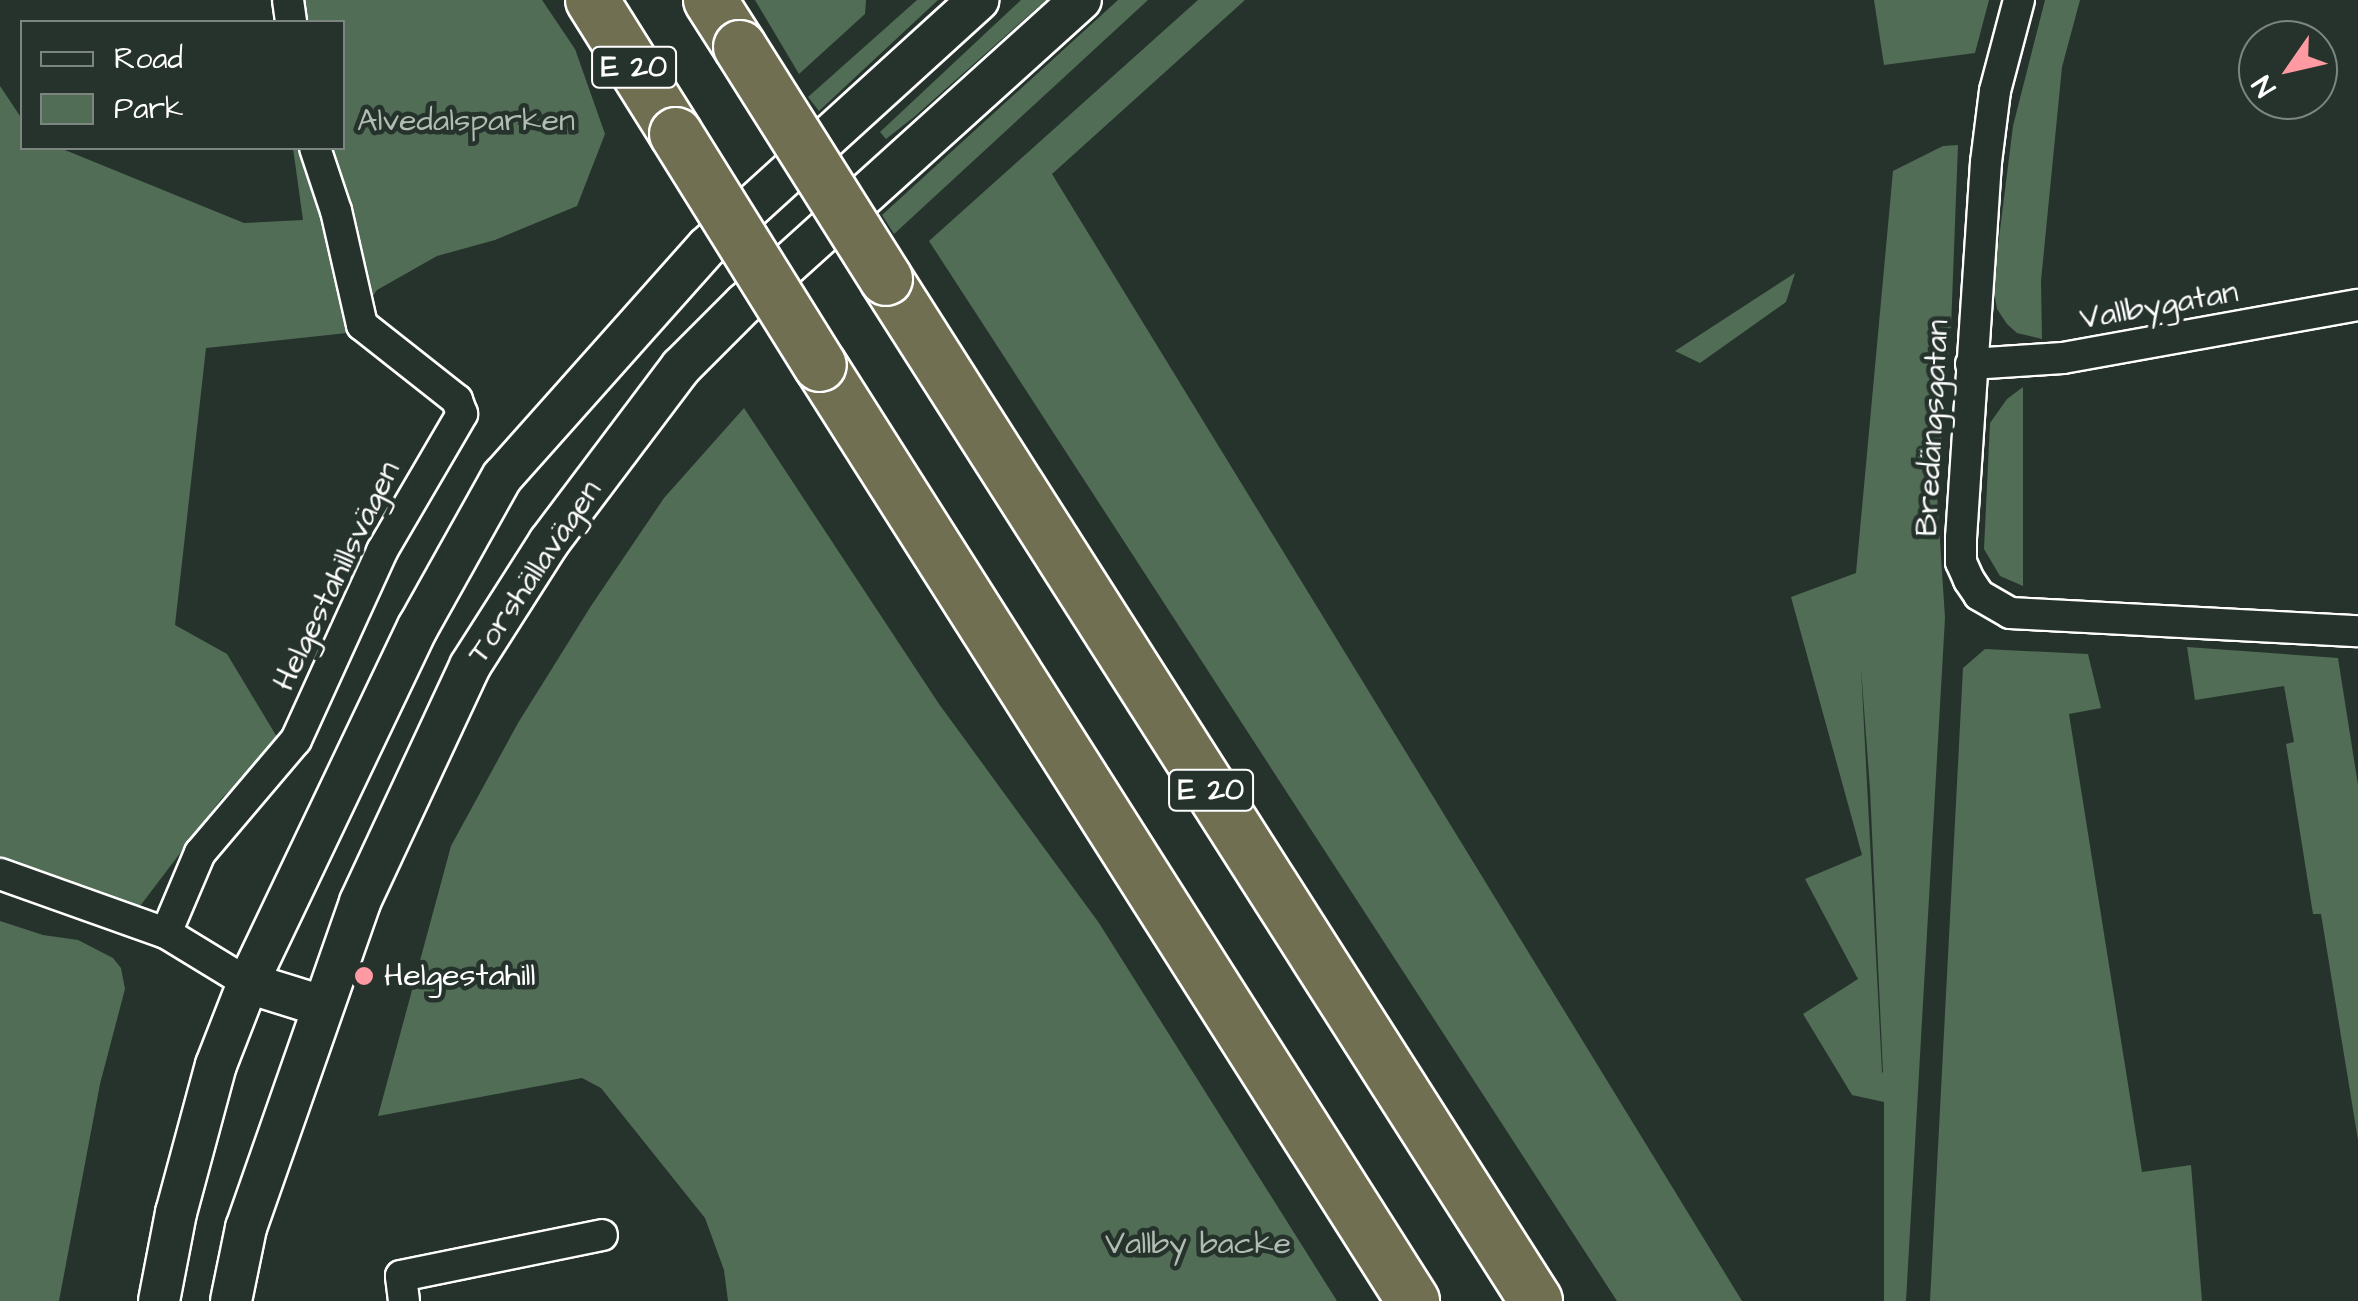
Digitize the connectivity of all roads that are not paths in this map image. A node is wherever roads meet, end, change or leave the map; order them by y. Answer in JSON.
{"nodes":[{"id":1,"x":592,"y":0,"type":"edge"},
{"id":2,"x":710,"y":0,"type":"edge"},
{"id":3,"x":978,"y":0,"type":"edge"},
{"id":4,"x":1080,"y":0,"type":"edge"},
{"id":5,"x":2019,"y":0,"type":"edge"},
{"id":6,"x":316,"y":150,"type":"edge"},
{"id":7,"x":2358,"y":305,"type":"edge"},
{"id":8,"x":1971,"y":364,"type":"junction"},
{"id":9,"x":2358,"y":630,"type":"edge"},
{"id":10,"x":0,"y":874,"type":"edge"},
{"id":11,"x":166,"y":933,"type":"junction"},
{"id":12,"x":248,"y":983,"type":"junction"},
{"id":13,"x":322,"y":1006,"type":"junction"},
{"id":14,"x":602,"y":1235,"type":"dead end"},
{"id":15,"x":160,"y":1301,"type":"edge"},
{"id":16,"x":231,"y":1301,"type":"edge"},
{"id":17,"x":404,"y":1301,"type":"edge"},
{"id":18,"x":1413,"y":1301,"type":"edge"},
{"id":19,"x":1536,"y":1301,"type":"edge"}],
"edges":[{"from":1,"to":18,"type":"highway","number":"E 20","bridge":true},
{"from":2,"to":19,"type":"highway","number":"E 20","bridge":true},
{"from":3,"to":12,"type":"main road","name":"Torshällavägen"},
{"from":4,"to":13,"type":"main road","name":"Torshällavägen"},
{"from":5,"to":8,"type":"street","name":"Bredängsgatan"},
{"from":6,"to":11,"type":"street","name":"Helgestahillsvägen"},
{"from":7,"to":8,"type":"street","name":"Vallbygatan"},
{"from":8,"to":9,"type":"street","name":"Bredängsgatan"},
{"from":10,"to":11,"type":"street"},
{"from":11,"to":12,"type":"street"},
{"from":12,"to":13,"type":"main road"},
{"from":12,"to":15,"type":"main road","name":"Torshällavägen"},
{"from":13,"to":16,"type":"main road","name":"Torshällavägen"},
{"from":14,"to":17,"type":"street"}]}
